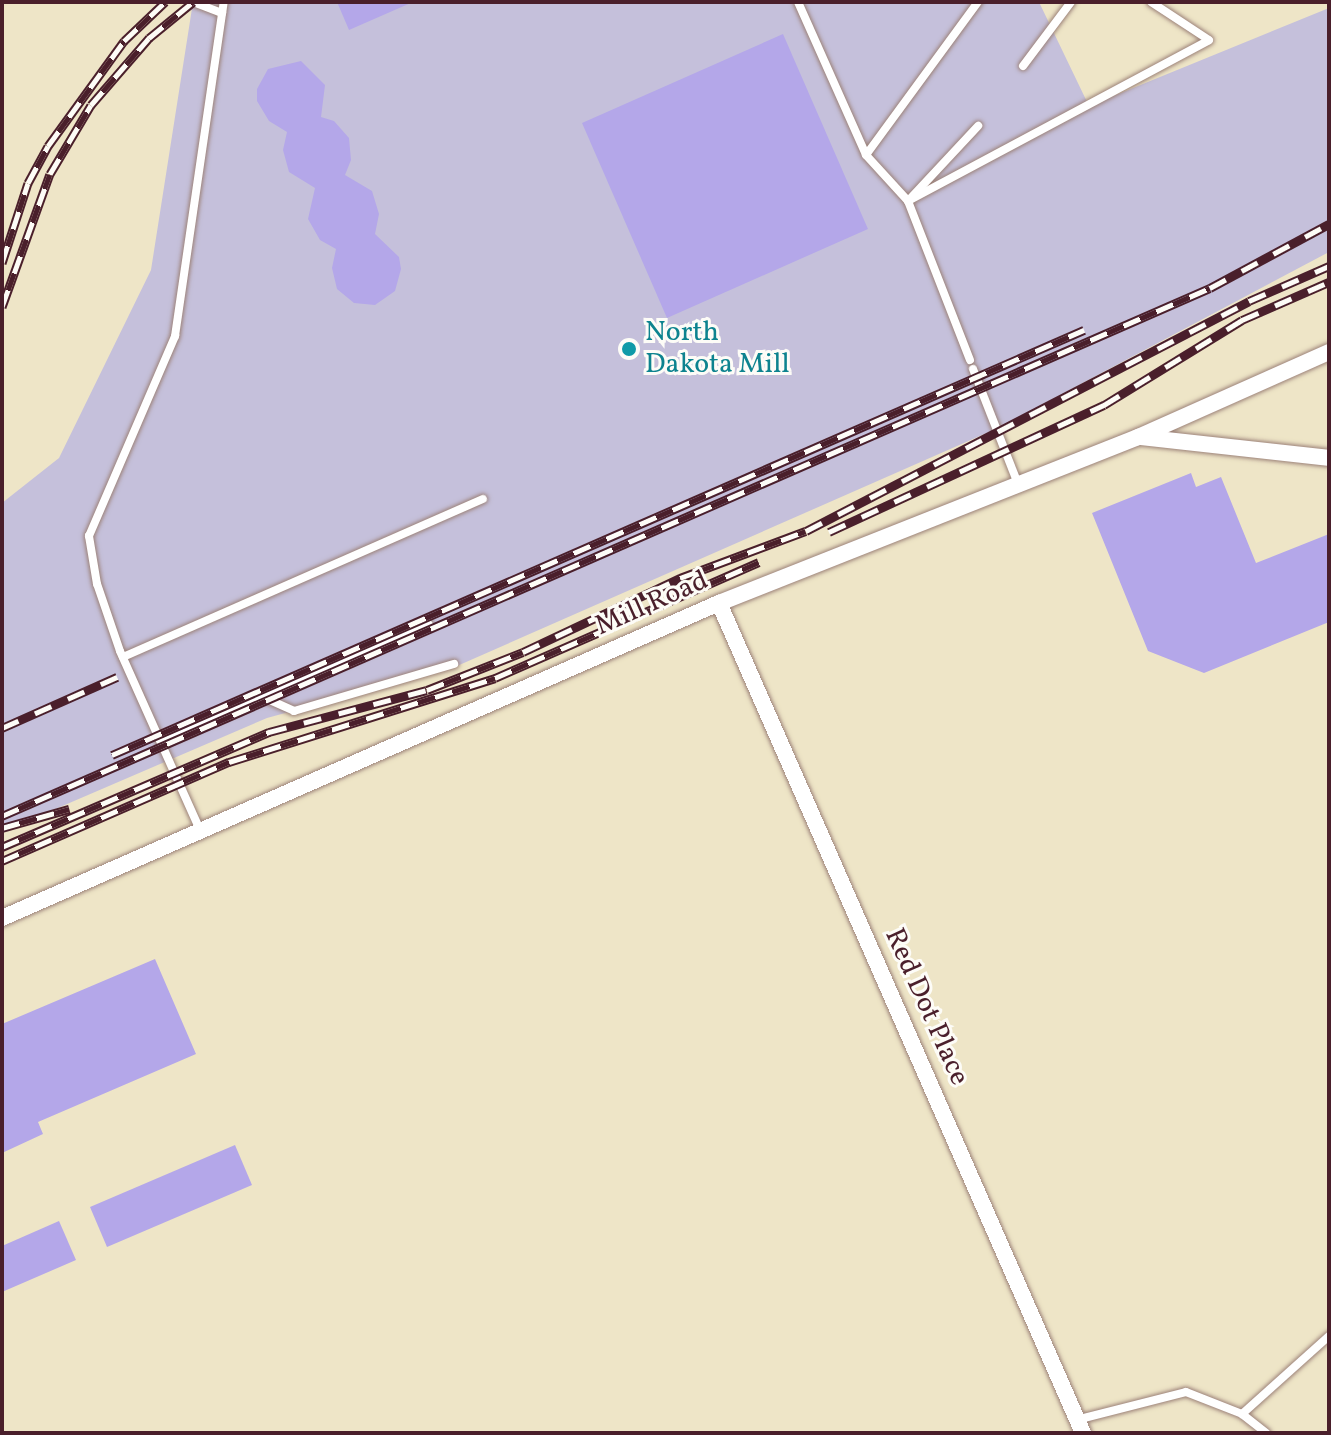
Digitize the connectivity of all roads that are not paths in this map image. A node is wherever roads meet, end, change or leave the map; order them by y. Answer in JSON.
{"nodes":[{"id":1,"x":193,"y":2,"type":"edge"},
{"id":2,"x":224,"y":2,"type":"edge"},
{"id":3,"x":798,"y":2,"type":"edge"},
{"id":4,"x":978,"y":2,"type":"edge"},
{"id":5,"x":1071,"y":2,"type":"edge"},
{"id":6,"x":1151,"y":2,"type":"edge"},
{"id":7,"x":222,"y":13,"type":"junction"},
{"id":8,"x":1023,"y":66,"type":"dead end"},
{"id":9,"x":978,"y":126,"type":"dead end"},
{"id":10,"x":866,"y":155,"type":"junction"},
{"id":11,"x":908,"y":201,"type":"junction"},
{"id":12,"x":1329,"y":352,"type":"edge"},
{"id":13,"x":1138,"y":437,"type":"junction"},
{"id":14,"x":1329,"y":458,"type":"edge"},
{"id":15,"x":1018,"y":485,"type":"junction"},
{"id":16,"x":483,"y":499,"type":"dead end"},
{"id":17,"x":719,"y":603,"type":"junction"},
{"id":18,"x":429,"y":624,"type":"dead end"},
{"id":19,"x":123,"y":657,"type":"junction"},
{"id":20,"x":454,"y":664,"type":"dead end"},
{"id":21,"x":263,"y":697,"type":"junction"},
{"id":22,"x":161,"y":743,"type":"junction"},
{"id":23,"x":200,"y":831,"type":"junction"},
{"id":24,"x":2,"y":918,"type":"edge"},
{"id":25,"x":1329,"y":1336,"type":"edge"},
{"id":26,"x":1242,"y":1414,"type":"junction"},
{"id":27,"x":1081,"y":1426,"type":"edge"},
{"id":28,"x":1266,"y":1433,"type":"edge"}],
"edges":[{"from":1,"to":7,"type":"lane"},
{"from":2,"to":7,"type":"lane"},
{"from":3,"to":10,"type":"lane"},
{"from":4,"to":10,"type":"lane"},
{"from":5,"to":8,"type":"lane"},
{"from":6,"to":11,"type":"lane"},
{"from":7,"to":19,"type":"lane"},
{"from":9,"to":11,"type":"lane"},
{"from":10,"to":11,"type":"lane"},
{"from":11,"to":15,"type":"lane"},
{"from":12,"to":13,"type":"street","name":"Mill Road"},
{"from":13,"to":14,"type":"street"},
{"from":13,"to":15,"type":"street","name":"Mill Road"},
{"from":15,"to":17,"type":"street","name":"Mill Road"},
{"from":16,"to":19,"type":"lane"},
{"from":17,"to":23,"type":"street","name":"Mill Road"},
{"from":17,"to":27,"type":"street","name":"Red Dot Place"},
{"from":18,"to":21,"type":"lane"},
{"from":19,"to":22,"type":"lane"},
{"from":20,"to":21,"type":"lane"},
{"from":21,"to":22,"type":"lane"},
{"from":22,"to":23,"type":"lane"},
{"from":23,"to":24,"type":"street","name":"Mill Road"},
{"from":25,"to":26,"type":"lane"},
{"from":26,"to":27,"type":"lane"},
{"from":26,"to":28,"type":"lane"}]}
